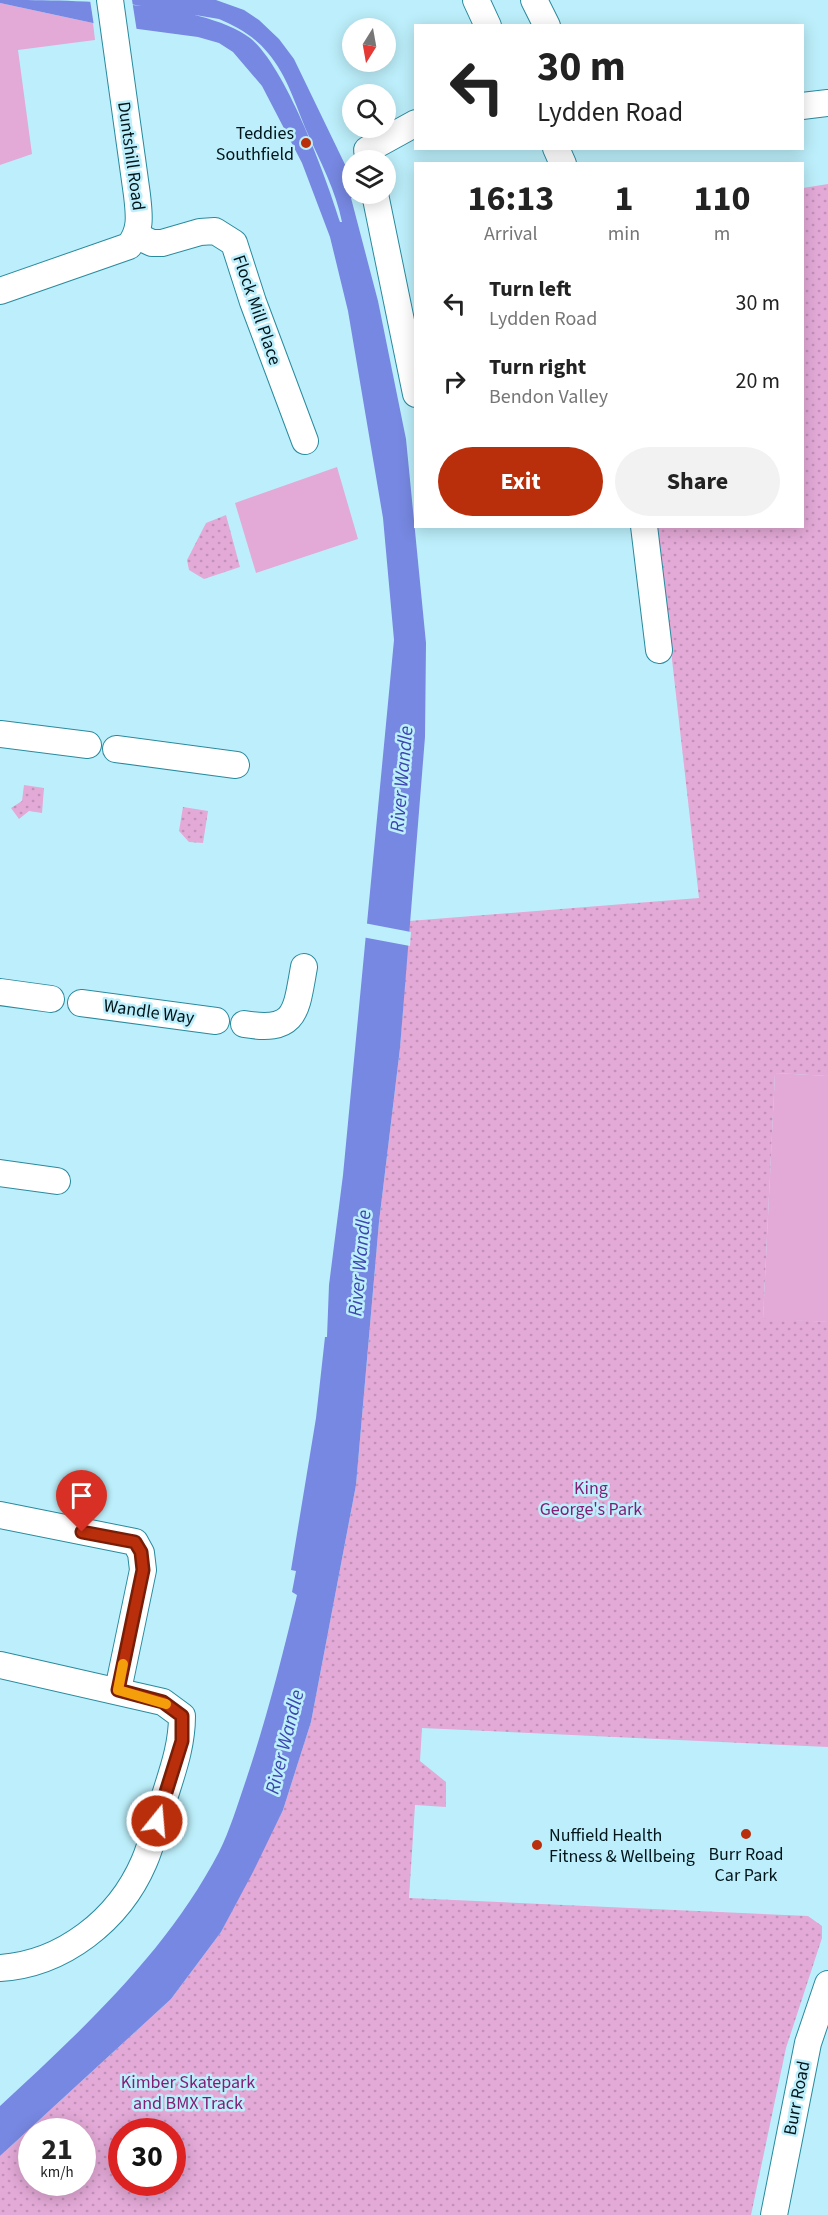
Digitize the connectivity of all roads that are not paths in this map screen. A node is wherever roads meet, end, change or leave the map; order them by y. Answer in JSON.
{"nodes":[{"id":1,"x":110,"y":0,"type":"edge"},
{"id":2,"x":477,"y":0,"type":"edge"},
{"id":3,"x":534,"y":0,"type":"edge"},
{"id":4,"x":487,"y":24,"type":"edge"},
{"id":5,"x":546,"y":24,"type":"edge"},
{"id":6,"x":828,"y":102,"type":"edge"},
{"id":7,"x":804,"y":106,"type":"edge"},
{"id":8,"x":414,"y":124,"type":"edge"},
{"id":9,"x":367,"y":150,"type":"edge"},
{"id":10,"x":377,"y":204,"type":"edge"},
{"id":11,"x":137,"y":236,"type":"junction"},
{"id":12,"x":0,"y":291,"type":"edge"},
{"id":13,"x":414,"y":384,"type":"edge"},
{"id":14,"x":305,"y":441,"type":"dead end"},
{"id":15,"x":644,"y":528,"type":"edge"},
{"id":16,"x":660,"y":650,"type":"dead end"},
{"id":17,"x":0,"y":734,"type":"edge"},
{"id":18,"x":88,"y":745,"type":"dead end"},
{"id":19,"x":116,"y":749,"type":"dead end"},
{"id":20,"x":236,"y":765,"type":"dead end"},
{"id":21,"x":304,"y":966,"type":"dead end"},
{"id":22,"x":0,"y":992,"type":"edge"},
{"id":23,"x":51,"y":999,"type":"dead end"},
{"id":24,"x":81,"y":1003,"type":"dead end"},
{"id":25,"x":216,"y":1021,"type":"dead end"},
{"id":26,"x":244,"y":1024,"type":"dead end"},
{"id":27,"x":0,"y":1173,"type":"edge"},
{"id":28,"x":57,"y":1180,"type":"dead end"},
{"id":29,"x":0,"y":1515,"type":"edge"},
{"id":30,"x":0,"y":1665,"type":"edge"},
{"id":31,"x":118,"y":1690,"type":"junction"},
{"id":32,"x":0,"y":1968,"type":"edge"},
{"id":33,"x":828,"y":1984,"type":"edge"},
{"id":34,"x":774,"y":2215,"type":"edge"}],
"edges":[{"from":1,"to":11,"type":"street","name":"Duntshill Road"},
{"from":2,"to":4,"type":"street"},
{"from":3,"to":5,"type":"street"},
{"from":6,"to":7,"type":"street"},
{"from":8,"to":9,"type":"street"},
{"from":10,"to":13,"type":"street"},
{"from":11,"to":12,"type":"street","name":"Duntshill Road"},
{"from":11,"to":14,"type":"street","name":"Flock Mill Place"},
{"from":15,"to":16,"type":"street"},
{"from":17,"to":18,"type":"street"},
{"from":19,"to":20,"type":"street"},
{"from":21,"to":26,"type":"street"},
{"from":22,"to":23,"type":"street"},
{"from":24,"to":25,"type":"street","name":"Wandle Way"},
{"from":27,"to":28,"type":"street"},
{"from":29,"to":31,"type":"street"},
{"from":30,"to":31,"type":"street"},
{"from":31,"to":32,"type":"street"},
{"from":33,"to":34,"type":"street","name":"Burr Road"}]}
